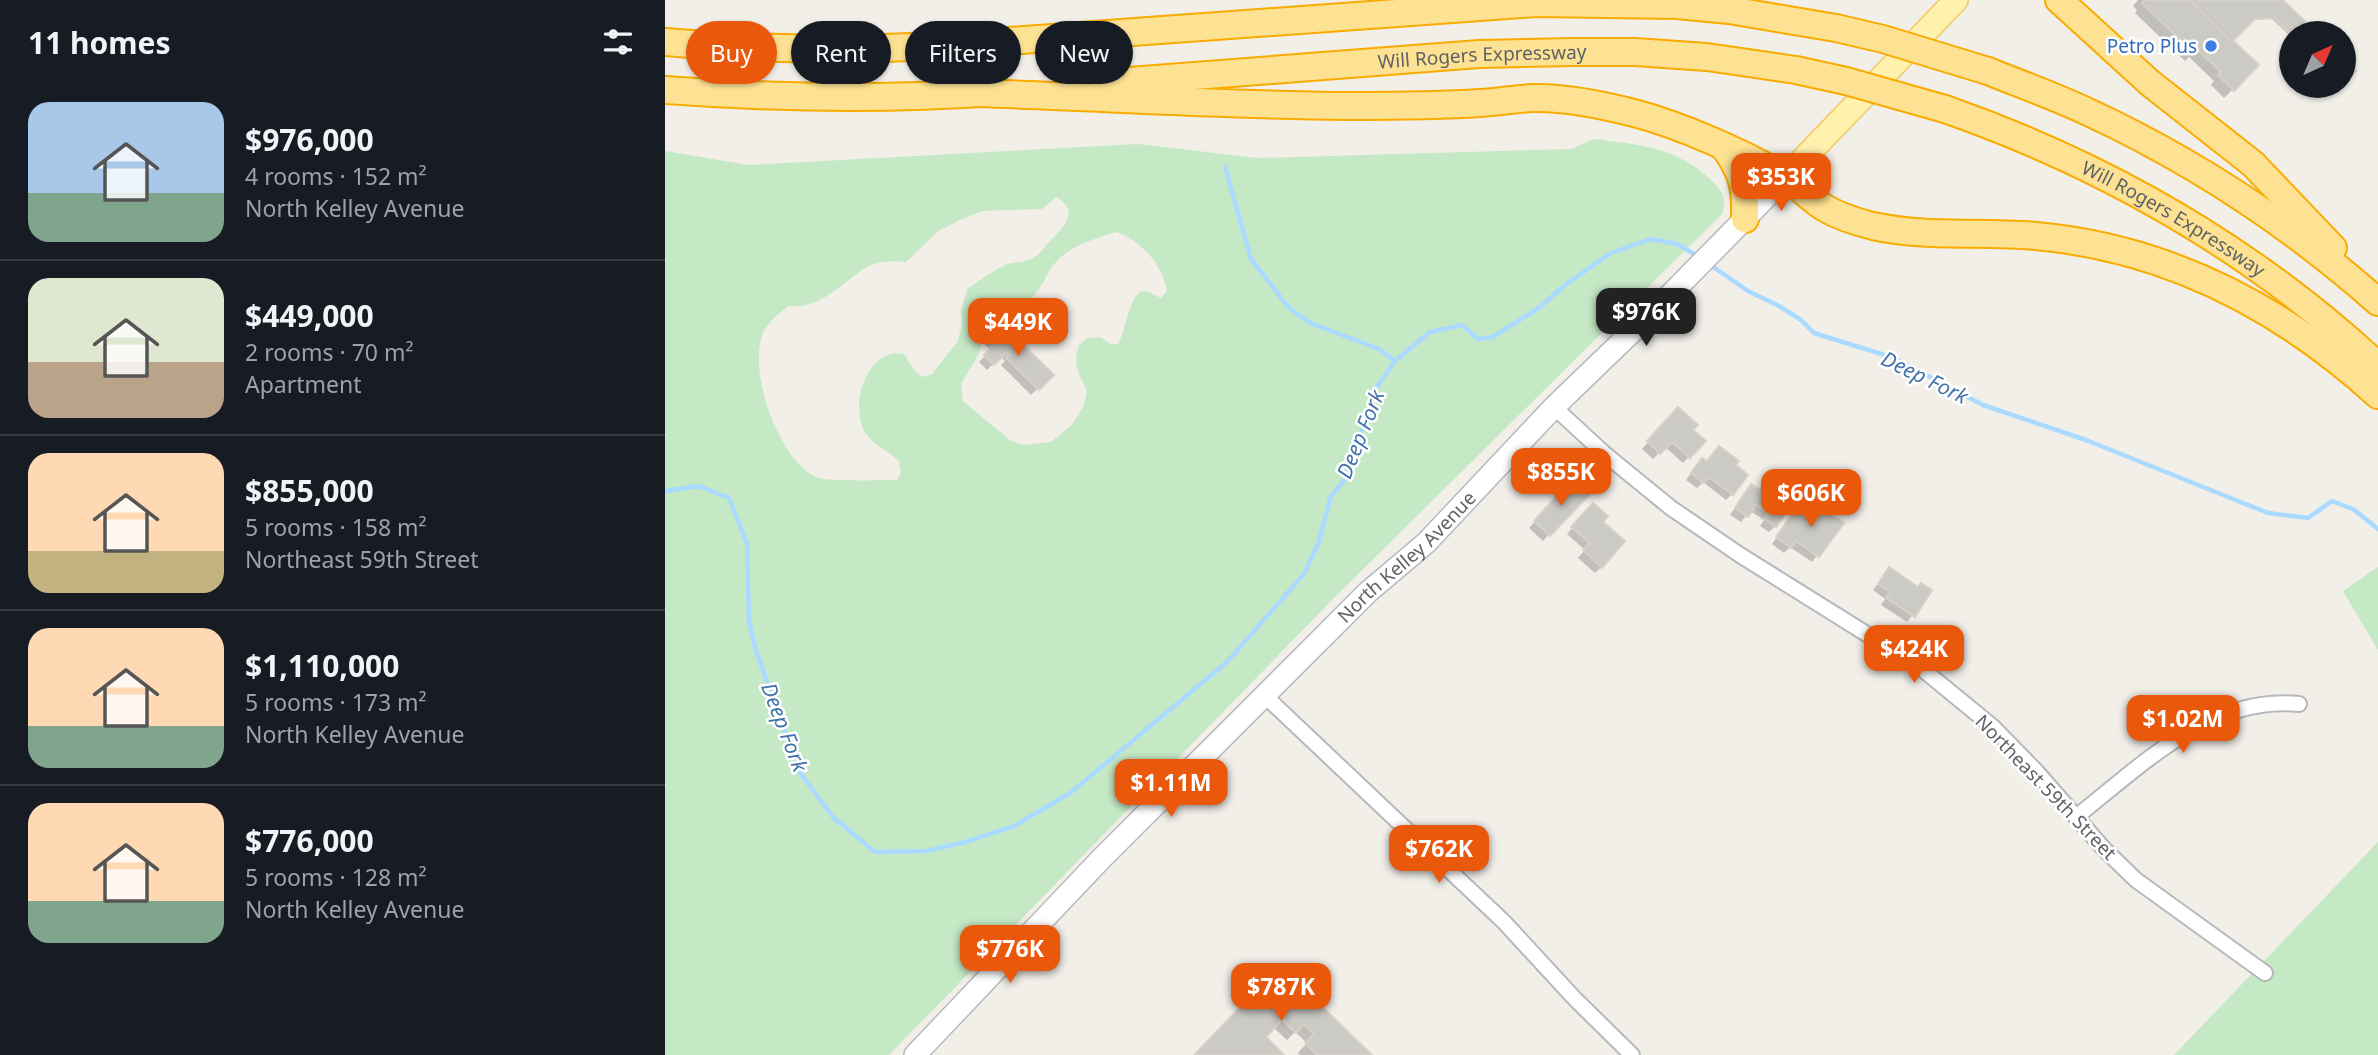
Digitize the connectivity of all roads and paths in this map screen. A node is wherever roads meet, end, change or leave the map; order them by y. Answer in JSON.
{"nodes":[{"id":1,"x":1416,"y":0,"type":"edge"},
{"id":2,"x":1956,"y":0,"type":"edge"},
{"id":3,"x":2059,"y":0,"type":"edge"},
{"id":4,"x":1335,"y":16,"type":"junction"},
{"id":5,"x":665,"y":37,"type":"edge"},
{"id":6,"x":665,"y":42,"type":"edge"},
{"id":7,"x":686,"y":42,"type":"edge"},
{"id":8,"x":686,"y":44,"type":"edge"},
{"id":9,"x":777,"y":48,"type":"edge"},
{"id":10,"x":665,"y":90,"type":"edge"},
{"id":11,"x":977,"y":93,"type":"junction"},
{"id":12,"x":1724,"y":148,"type":"junction"},
{"id":13,"x":1786,"y":177,"type":"junction"},
{"id":14,"x":1745,"y":219,"type":"junction"},
{"id":15,"x":2378,"y":294,"type":"edge"},
{"id":16,"x":2378,"y":302,"type":"edge"},
{"id":17,"x":2378,"y":366,"type":"edge"},
{"id":18,"x":2378,"y":395,"type":"edge"},
{"id":19,"x":1554,"y":407,"type":"junction"},
{"id":20,"x":1264,"y":695,"type":"junction"},
{"id":21,"x":2299,"y":704,"type":"dead end"},
{"id":22,"x":2076,"y":817,"type":"junction"},
{"id":23,"x":2265,"y":973,"type":"dead end"},
{"id":24,"x":915,"y":1055,"type":"edge"},
{"id":25,"x":1632,"y":1055,"type":"edge"}],
"edges":[{"from":1,"to":4,"type":"highway"},
{"from":2,"to":13,"type":"main road","name":"North Kelley Avenue"},
{"from":3,"to":15,"type":"highway"},
{"from":4,"to":9,"type":"highway"},
{"from":4,"to":16,"type":"highway","bridge":true},
{"from":5,"to":7,"type":"highway"},
{"from":6,"to":8,"type":"highway"},
{"from":10,"to":11,"type":"highway","name":"Will Rogers Expressway"},
{"from":11,"to":12,"type":"highway"},
{"from":11,"to":17,"type":"highway","name":"Will Rogers Expressway","bridge":true},
{"from":12,"to":13,"type":"highway"},
{"from":12,"to":14,"type":"highway"},
{"from":13,"to":14,"type":"street","name":"North Kelley Avenue"},
{"from":13,"to":18,"type":"highway"},
{"from":14,"to":19,"type":"street","name":"North Kelley Avenue"},
{"from":19,"to":20,"type":"street","name":"North Kelley Avenue"},
{"from":19,"to":22,"type":"street","name":"Northeast 59th Street"},
{"from":20,"to":24,"type":"street","name":"North Kelley Avenue"},
{"from":20,"to":25,"type":"street"},
{"from":21,"to":22,"type":"street"},
{"from":22,"to":23,"type":"street","name":"Northeast 59th Street"}]}
